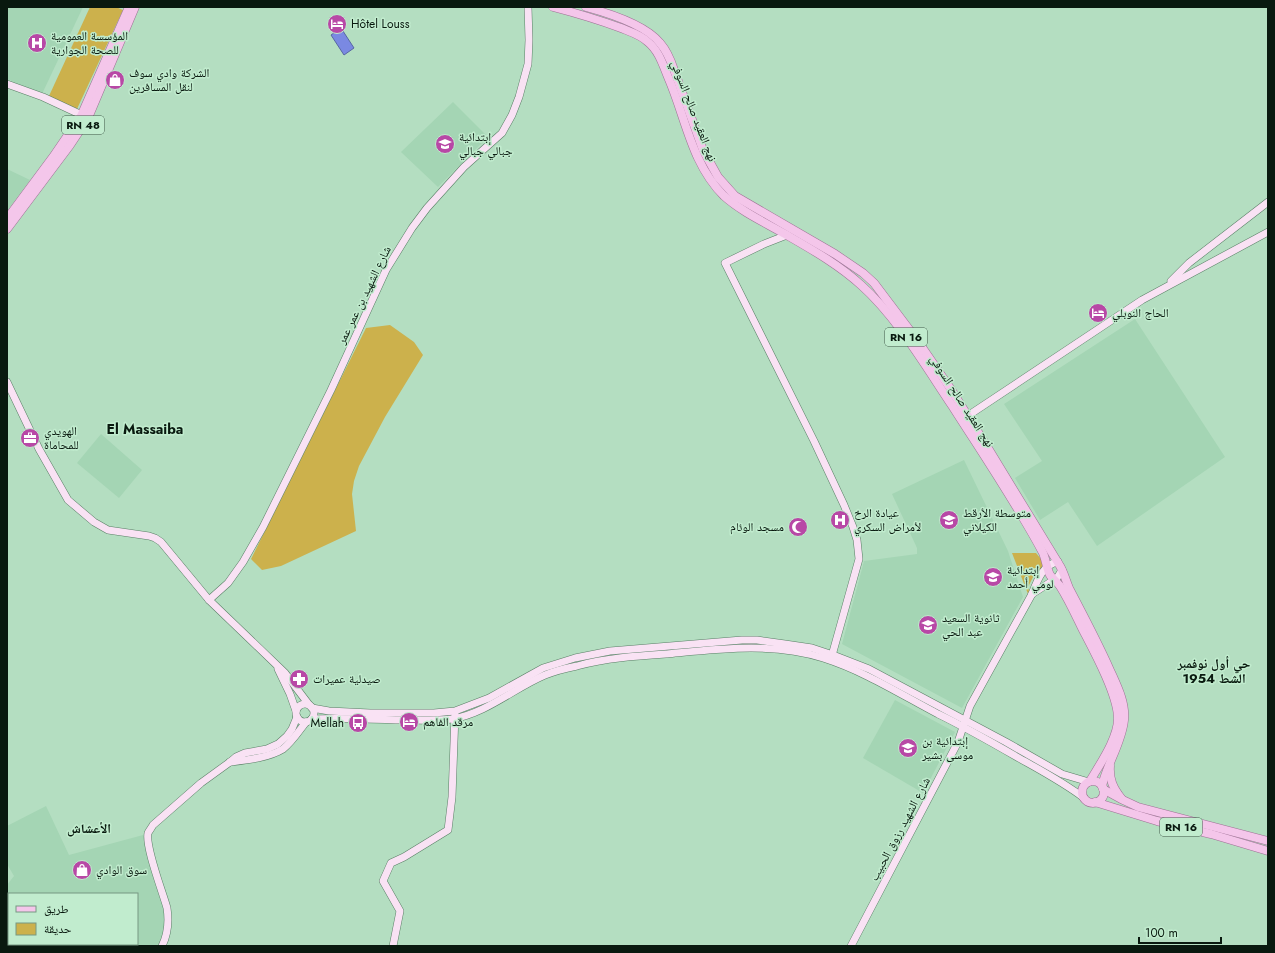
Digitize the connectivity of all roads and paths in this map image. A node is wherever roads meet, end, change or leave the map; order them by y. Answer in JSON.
{"nodes":[{"id":1,"x":528,"y":7,"type":"edge"},
{"id":2,"x":553,"y":7,"type":"edge"},
{"id":3,"x":586,"y":7,"type":"edge"},
{"id":4,"x":131,"y":8,"type":"edge"},
{"id":5,"x":7,"y":84,"type":"edge"},
{"id":6,"x":84,"y":117,"type":"junction"},
{"id":7,"x":1268,"y":202,"type":"edge"},
{"id":8,"x":7,"y":219,"type":"edge"},
{"id":9,"x":7,"y":229,"type":"edge"},
{"id":10,"x":1268,"y":232,"type":"edge"},
{"id":11,"x":788,"y":235,"type":"junction"},
{"id":12,"x":863,"y":273,"type":"junction"},
{"id":13,"x":874,"y":283,"type":"junction"},
{"id":14,"x":1169,"y":284,"type":"junction"},
{"id":15,"x":862,"y":285,"type":"junction"},
{"id":16,"x":869,"y":292,"type":"junction"},
{"id":17,"x":7,"y":382,"type":"edge"},
{"id":18,"x":965,"y":418,"type":"junction"},
{"id":19,"x":1058,"y":562,"type":"junction"},
{"id":20,"x":1048,"y":566,"type":"junction"},
{"id":21,"x":1062,"y":570,"type":"junction"},
{"id":22,"x":1054,"y":579,"type":"junction"},
{"id":23,"x":1032,"y":594,"type":"junction"},
{"id":24,"x":209,"y":600,"type":"junction"},
{"id":25,"x":832,"y":658,"type":"junction"},
{"id":26,"x":274,"y":662,"type":"junction"},
{"id":27,"x":311,"y":707,"type":"junction"},
{"id":28,"x":297,"y":714,"type":"junction"},
{"id":29,"x":455,"y":715,"type":"junction"},
{"id":30,"x":309,"y":721,"type":"junction"},
{"id":31,"x":965,"y":724,"type":"junction"},
{"id":32,"x":1111,"y":759,"type":"junction"},
{"id":33,"x":230,"y":762,"type":"junction"},
{"id":34,"x":1089,"y":782,"type":"junction"},
{"id":35,"x":1103,"y":788,"type":"junction"},
{"id":36,"x":1084,"y":798,"type":"junction"},
{"id":37,"x":1122,"y":800,"type":"junction"},
{"id":38,"x":1095,"y":802,"type":"junction"},
{"id":39,"x":1268,"y":841,"type":"edge"},
{"id":40,"x":1268,"y":851,"type":"edge"},
{"id":41,"x":162,"y":946,"type":"edge"},
{"id":42,"x":393,"y":946,"type":"edge"},
{"id":43,"x":851,"y":946,"type":"edge"}],
"edges":[{"from":1,"to":24,"type":"street","name":"شارع الشهيد بن عمر عمر"},
{"from":2,"to":11,"type":"main road","name":"نهج العقيد صالح السوفي","number":"RN 16"},
{"from":3,"to":12,"type":"main road","name":"نهج العقيد صالح السوفي","number":"RN 16"},
{"from":4,"to":6,"type":"main road","number":"RN 48"},
{"from":5,"to":6,"type":"street"},
{"from":6,"to":8,"type":"main road","number":"RN 48"},
{"from":6,"to":9,"type":"main road","number":"RN 48"},
{"from":7,"to":14,"type":"street"},
{"from":10,"to":14,"type":"street"},
{"from":11,"to":15,"type":"main road","name":"نهج العقيد صالح السوفي","number":"RN 16"},
{"from":11,"to":25,"type":"street"},
{"from":12,"to":13,"type":"main road","name":"نهج العقيد صالح السوفي","number":"RN 16"},
{"from":12,"to":15,"type":"main road"},
{"from":13,"to":16,"type":"main road"},
{"from":13,"to":18,"type":"main road","name":"نهج العقيد صالح السوفي","number":"RN 16"},
{"from":14,"to":18,"type":"street"},
{"from":15,"to":16,"type":"main road","name":"نهج العقيد صالح السوفي","number":"RN 16"},
{"from":16,"to":18,"type":"main road","name":"نهج العقيد صالح السوفي","number":"RN 16"},
{"from":17,"to":24,"type":"street"},
{"from":18,"to":19,"type":"main road","name":"نهج العقيد صالح السوفي","number":"RN 16"},
{"from":18,"to":20,"type":"main road","name":"نهج العقيد صالح السوفي","number":"RN 16"},
{"from":19,"to":20,"type":"street"},
{"from":19,"to":21,"type":"main road","name":"نهج العقيد صالح السوفي","number":"RN 16"},
{"from":20,"to":22,"type":"main road","name":"نهج العقيد صالح السوفي","number":"RN 16"},
{"from":20,"to":23,"type":"street","name":"شارع الشهيد رزوق الحبيب"},
{"from":21,"to":22,"type":"street"},
{"from":21,"to":32,"type":"main road","name":"نهج العقيد صالح السوفي","number":"RN 16"},
{"from":22,"to":23,"type":"street"},
{"from":22,"to":34,"type":"main road","name":"نهج العقيد صالح السوفي","number":"RN 16"},
{"from":23,"to":31,"type":"street","name":"شارع الشهيد رزوق الحبيب"},
{"from":24,"to":26,"type":"street"},
{"from":25,"to":29,"type":"street"},
{"from":25,"to":31,"type":"street"},
{"from":26,"to":27,"type":"street"},
{"from":26,"to":28,"type":"street"},
{"from":27,"to":28,"type":"street"},
{"from":27,"to":29,"type":"street"},
{"from":27,"to":30,"type":"street"},
{"from":28,"to":30,"type":"street"},
{"from":28,"to":33,"type":"street"},
{"from":29,"to":30,"type":"street"},
{"from":29,"to":42,"type":"street"},
{"from":30,"to":33,"type":"street"},
{"from":31,"to":34,"type":"street"},
{"from":31,"to":36,"type":"street"},
{"from":31,"to":43,"type":"street","name":"شارع الشهيد رزوق الحبيب"},
{"from":32,"to":35,"type":"main road","name":"نهج العقيد صالح السوفي","number":"RN 16"},
{"from":32,"to":37,"type":"main road"},
{"from":33,"to":41,"type":"street"},
{"from":34,"to":35,"type":"main road"},
{"from":34,"to":36,"type":"main road"},
{"from":35,"to":37,"type":"main road","number":"RN 16"},
{"from":35,"to":38,"type":"main road"},
{"from":36,"to":38,"type":"main road"},
{"from":37,"to":39,"type":"main road","number":"RN 16"},
{"from":38,"to":40,"type":"main road","number":"RN 16"}]}
